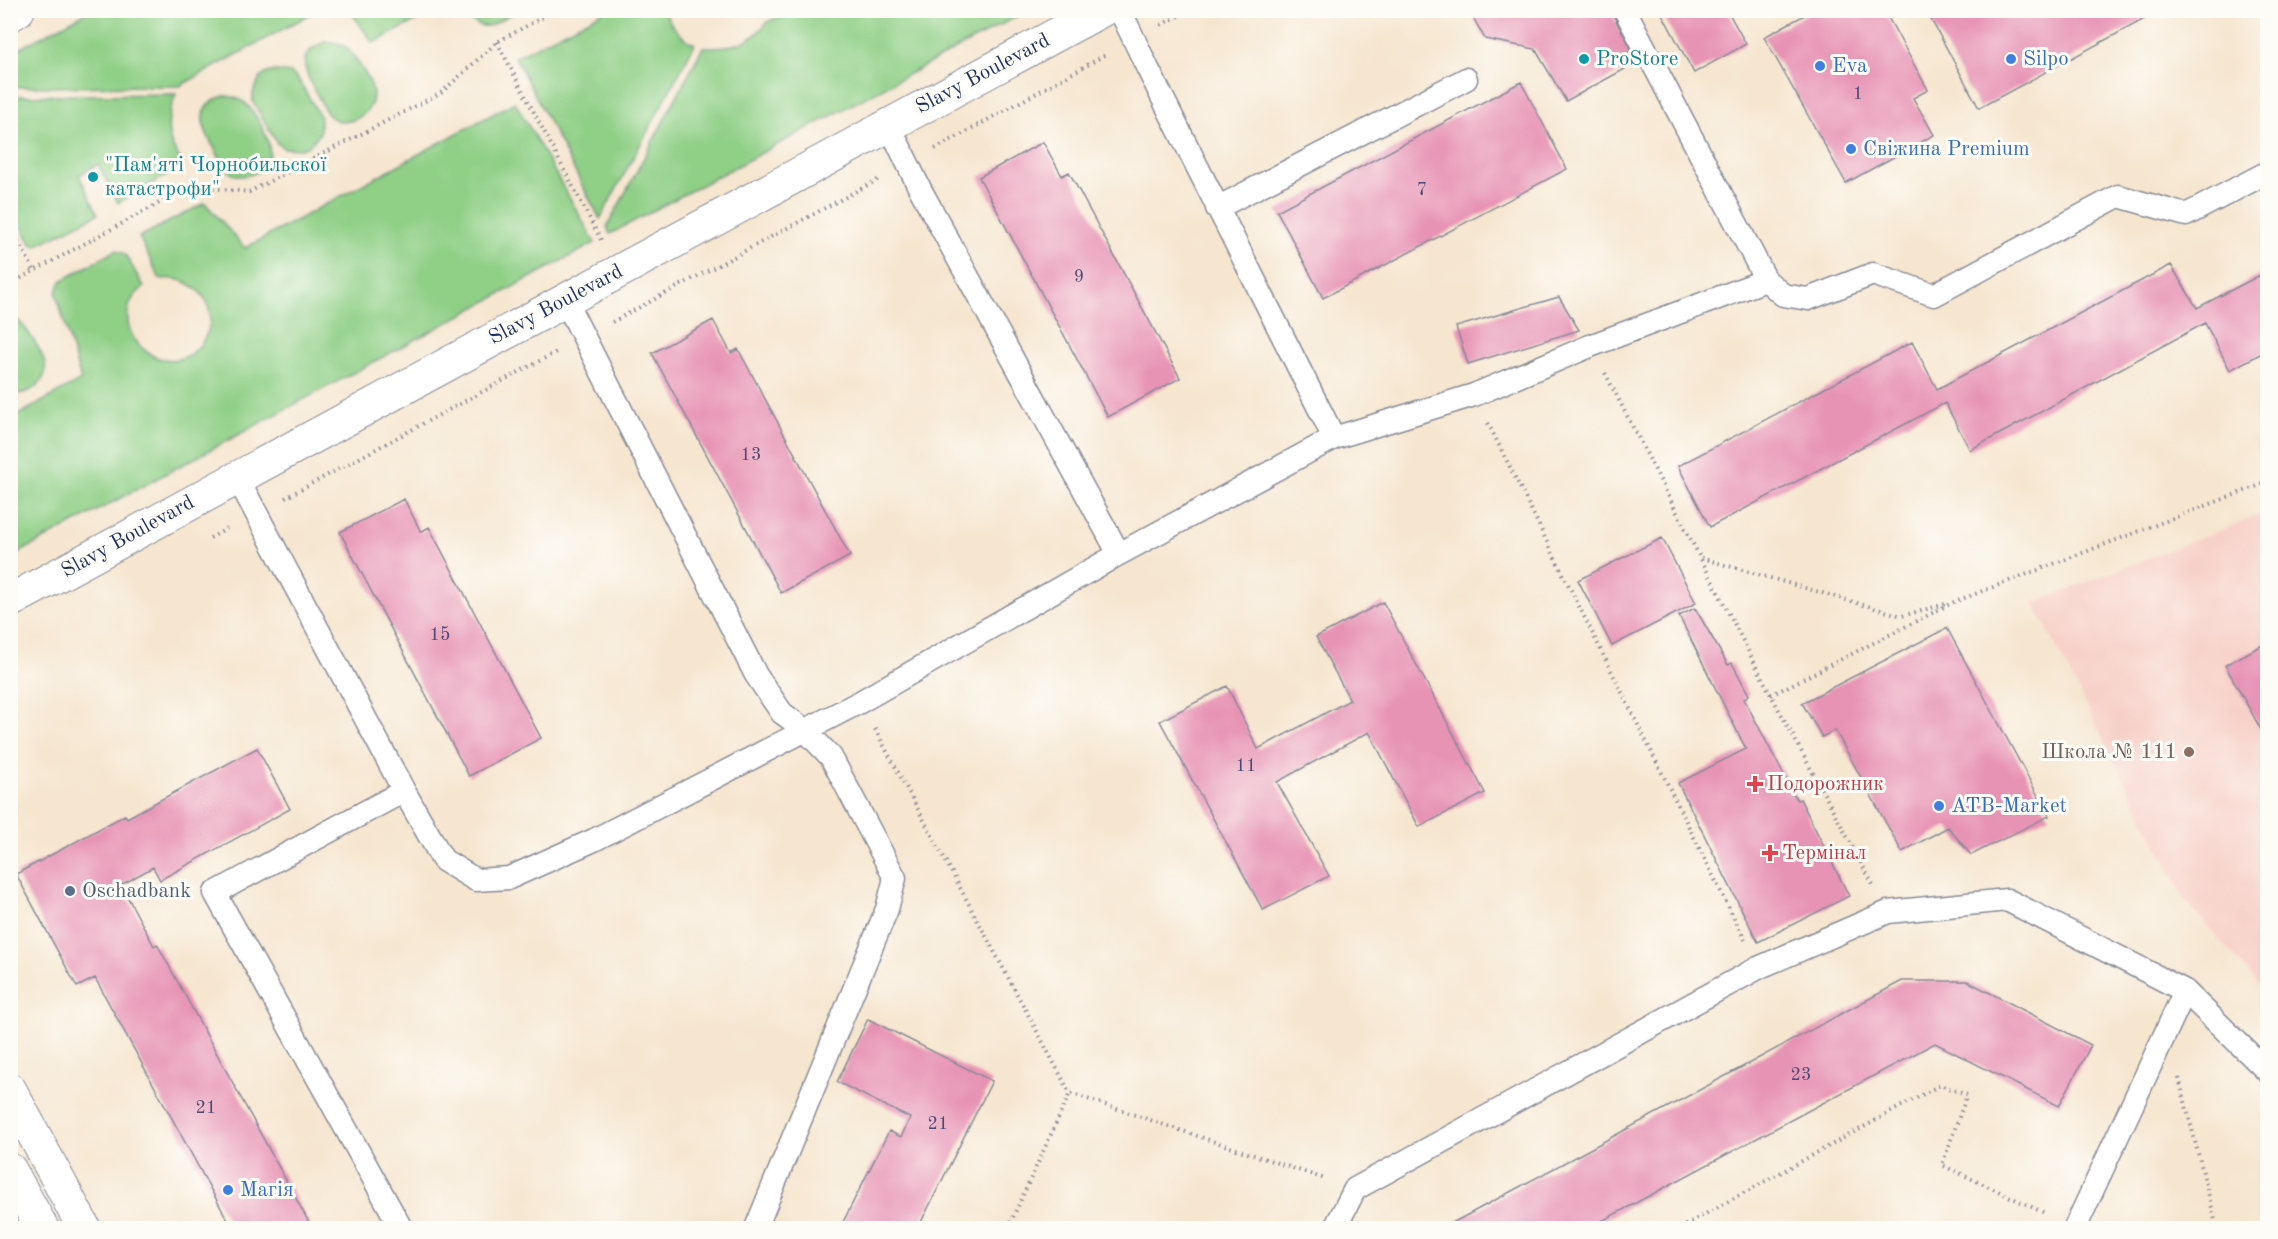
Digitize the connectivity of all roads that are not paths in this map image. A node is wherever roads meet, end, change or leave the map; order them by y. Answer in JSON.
{"nodes":[{"id":1,"x":18,"y":10,"type":"edge"},
{"id":2,"x":1102,"y":10,"type":"edge"},
{"id":3,"x":1120,"y":10,"type":"edge"},
{"id":4,"x":1625,"y":10,"type":"edge"},
{"id":5,"x":10,"y":15,"type":"edge"},
{"id":6,"x":1466,"y":79,"type":"dead end"},
{"id":7,"x":889,"y":125,"type":"junction"},
{"id":8,"x":2268,"y":172,"type":"edge"},
{"id":9,"x":1217,"y":208,"type":"junction"},
{"id":10,"x":1766,"y":280,"type":"junction"},
{"id":11,"x":565,"y":300,"type":"junction"},
{"id":12,"x":1334,"y":438,"type":"junction"},
{"id":13,"x":237,"y":477,"type":"junction"},
{"id":14,"x":1119,"y":554,"type":"junction"},
{"id":15,"x":10,"y":601,"type":"edge"},
{"id":16,"x":804,"y":730,"type":"junction"},
{"id":17,"x":404,"y":791,"type":"junction"},
{"id":18,"x":2185,"y":991,"type":"junction"},
{"id":19,"x":2268,"y":1072,"type":"edge"},
{"id":20,"x":10,"y":1090,"type":"edge"},
{"id":21,"x":10,"y":1170,"type":"edge"},
{"id":22,"x":42,"y":1228,"type":"edge"},
{"id":23,"x":84,"y":1228,"type":"edge"},
{"id":24,"x":401,"y":1228,"type":"edge"},
{"id":25,"x":756,"y":1228,"type":"edge"},
{"id":26,"x":1335,"y":1228,"type":"edge"},
{"id":27,"x":2075,"y":1228,"type":"edge"}],
"edges":[{"from":1,"to":5,"type":"main road"},
{"from":2,"to":7,"type":"main road","name":"Slavy Boulevard"},
{"from":3,"to":9,"type":"lane"},
{"from":4,"to":10,"type":"lane"},
{"from":6,"to":9,"type":"lane"},
{"from":7,"to":11,"type":"main road","name":"Slavy Boulevard"},
{"from":7,"to":14,"type":"lane"},
{"from":8,"to":10,"type":"lane"},
{"from":9,"to":12,"type":"lane"},
{"from":10,"to":12,"type":"lane"},
{"from":11,"to":13,"type":"main road","name":"Slavy Boulevard"},
{"from":11,"to":16,"type":"lane"},
{"from":12,"to":14,"type":"lane"},
{"from":13,"to":15,"type":"main road","name":"Slavy Boulevard"},
{"from":13,"to":17,"type":"lane"},
{"from":14,"to":16,"type":"lane"},
{"from":16,"to":17,"type":"lane"},
{"from":16,"to":25,"type":"lane"},
{"from":17,"to":24,"type":"lane"},
{"from":18,"to":19,"type":"lane"},
{"from":18,"to":26,"type":"lane"},
{"from":18,"to":27,"type":"lane"},
{"from":20,"to":23,"type":"main road"},
{"from":21,"to":22,"type":"main road"}]}
